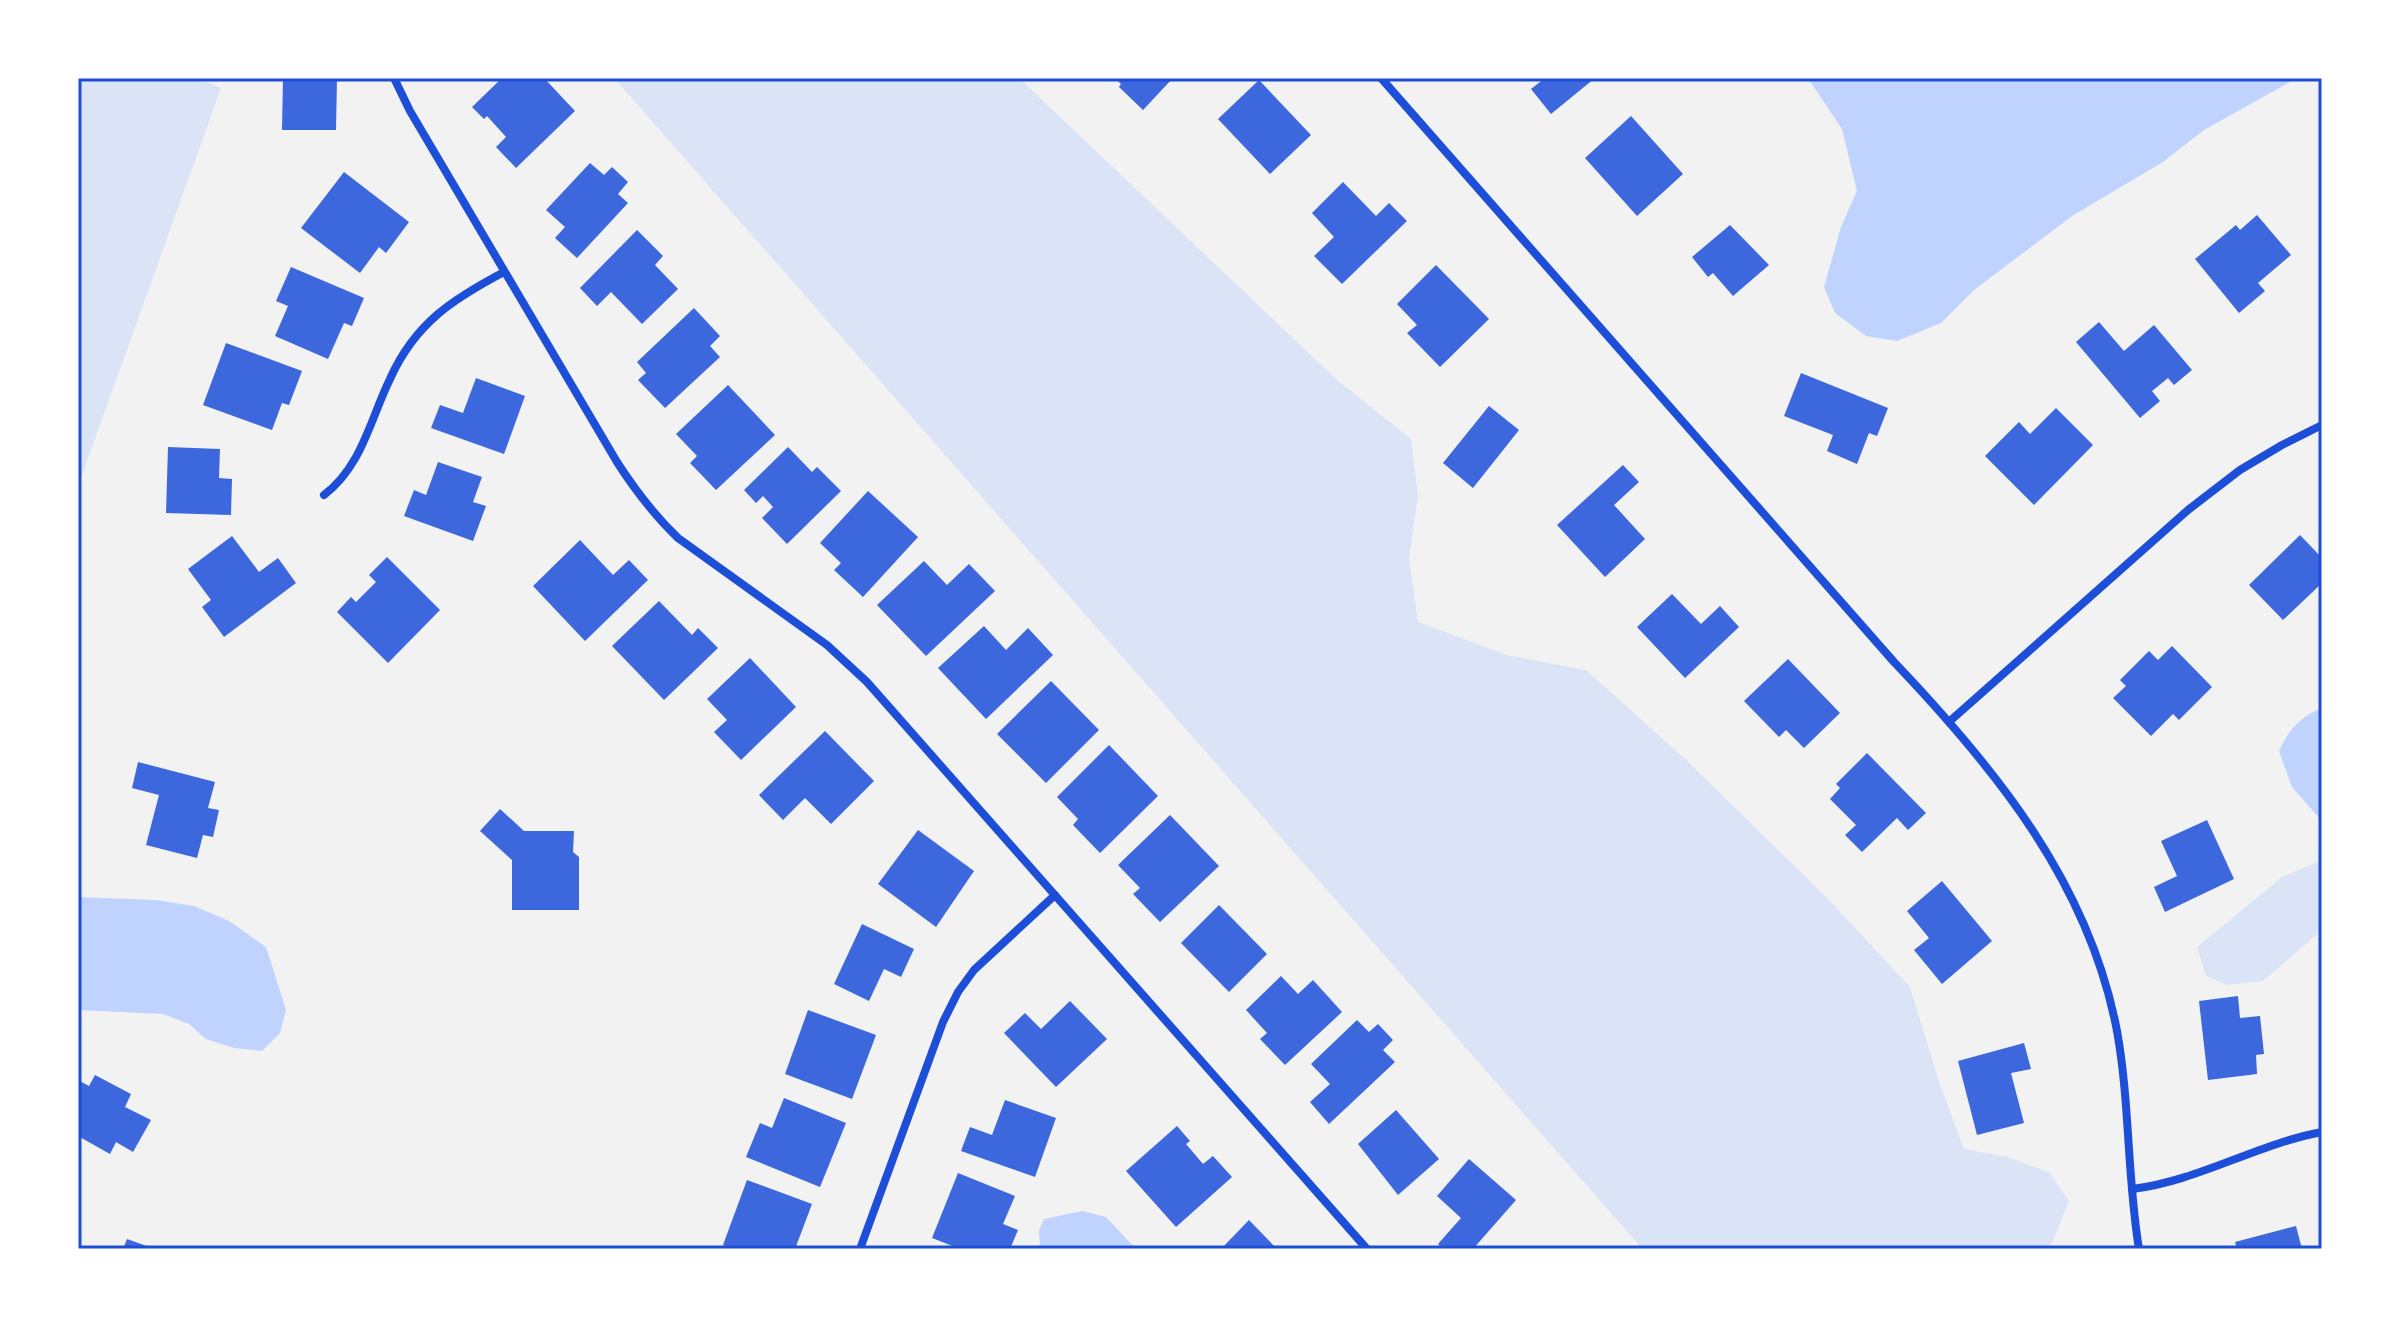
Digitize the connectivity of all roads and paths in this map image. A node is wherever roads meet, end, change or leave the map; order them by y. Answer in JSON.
{"nodes":[{"id":1,"x":394,"y":78,"type":"edge"},
{"id":2,"x":1381,"y":78,"type":"edge"},
{"id":3,"x":504,"y":272,"type":"junction"},
{"id":4,"x":2322,"y":425,"type":"edge"},
{"id":5,"x":324,"y":495,"type":"dead end"},
{"id":6,"x":1950,"y":721,"type":"junction"},
{"id":7,"x":1055,"y":895,"type":"junction"},
{"id":8,"x":2322,"y":1132,"type":"edge"},
{"id":9,"x":2132,"y":1189,"type":"junction"},
{"id":10,"x":860,"y":1249,"type":"edge"},
{"id":11,"x":1367,"y":1249,"type":"edge"},
{"id":12,"x":2139,"y":1249,"type":"edge"}],
"edges":[{"from":1,"to":3,"type":"street"},
{"from":2,"to":6,"type":"street"},
{"from":3,"to":5,"type":"street"},
{"from":3,"to":7,"type":"street"},
{"from":4,"to":6,"type":"street"},
{"from":6,"to":9,"type":"street"},
{"from":7,"to":10,"type":"street"},
{"from":7,"to":11,"type":"street"},
{"from":8,"to":9,"type":"street"},
{"from":9,"to":12,"type":"street"}]}
